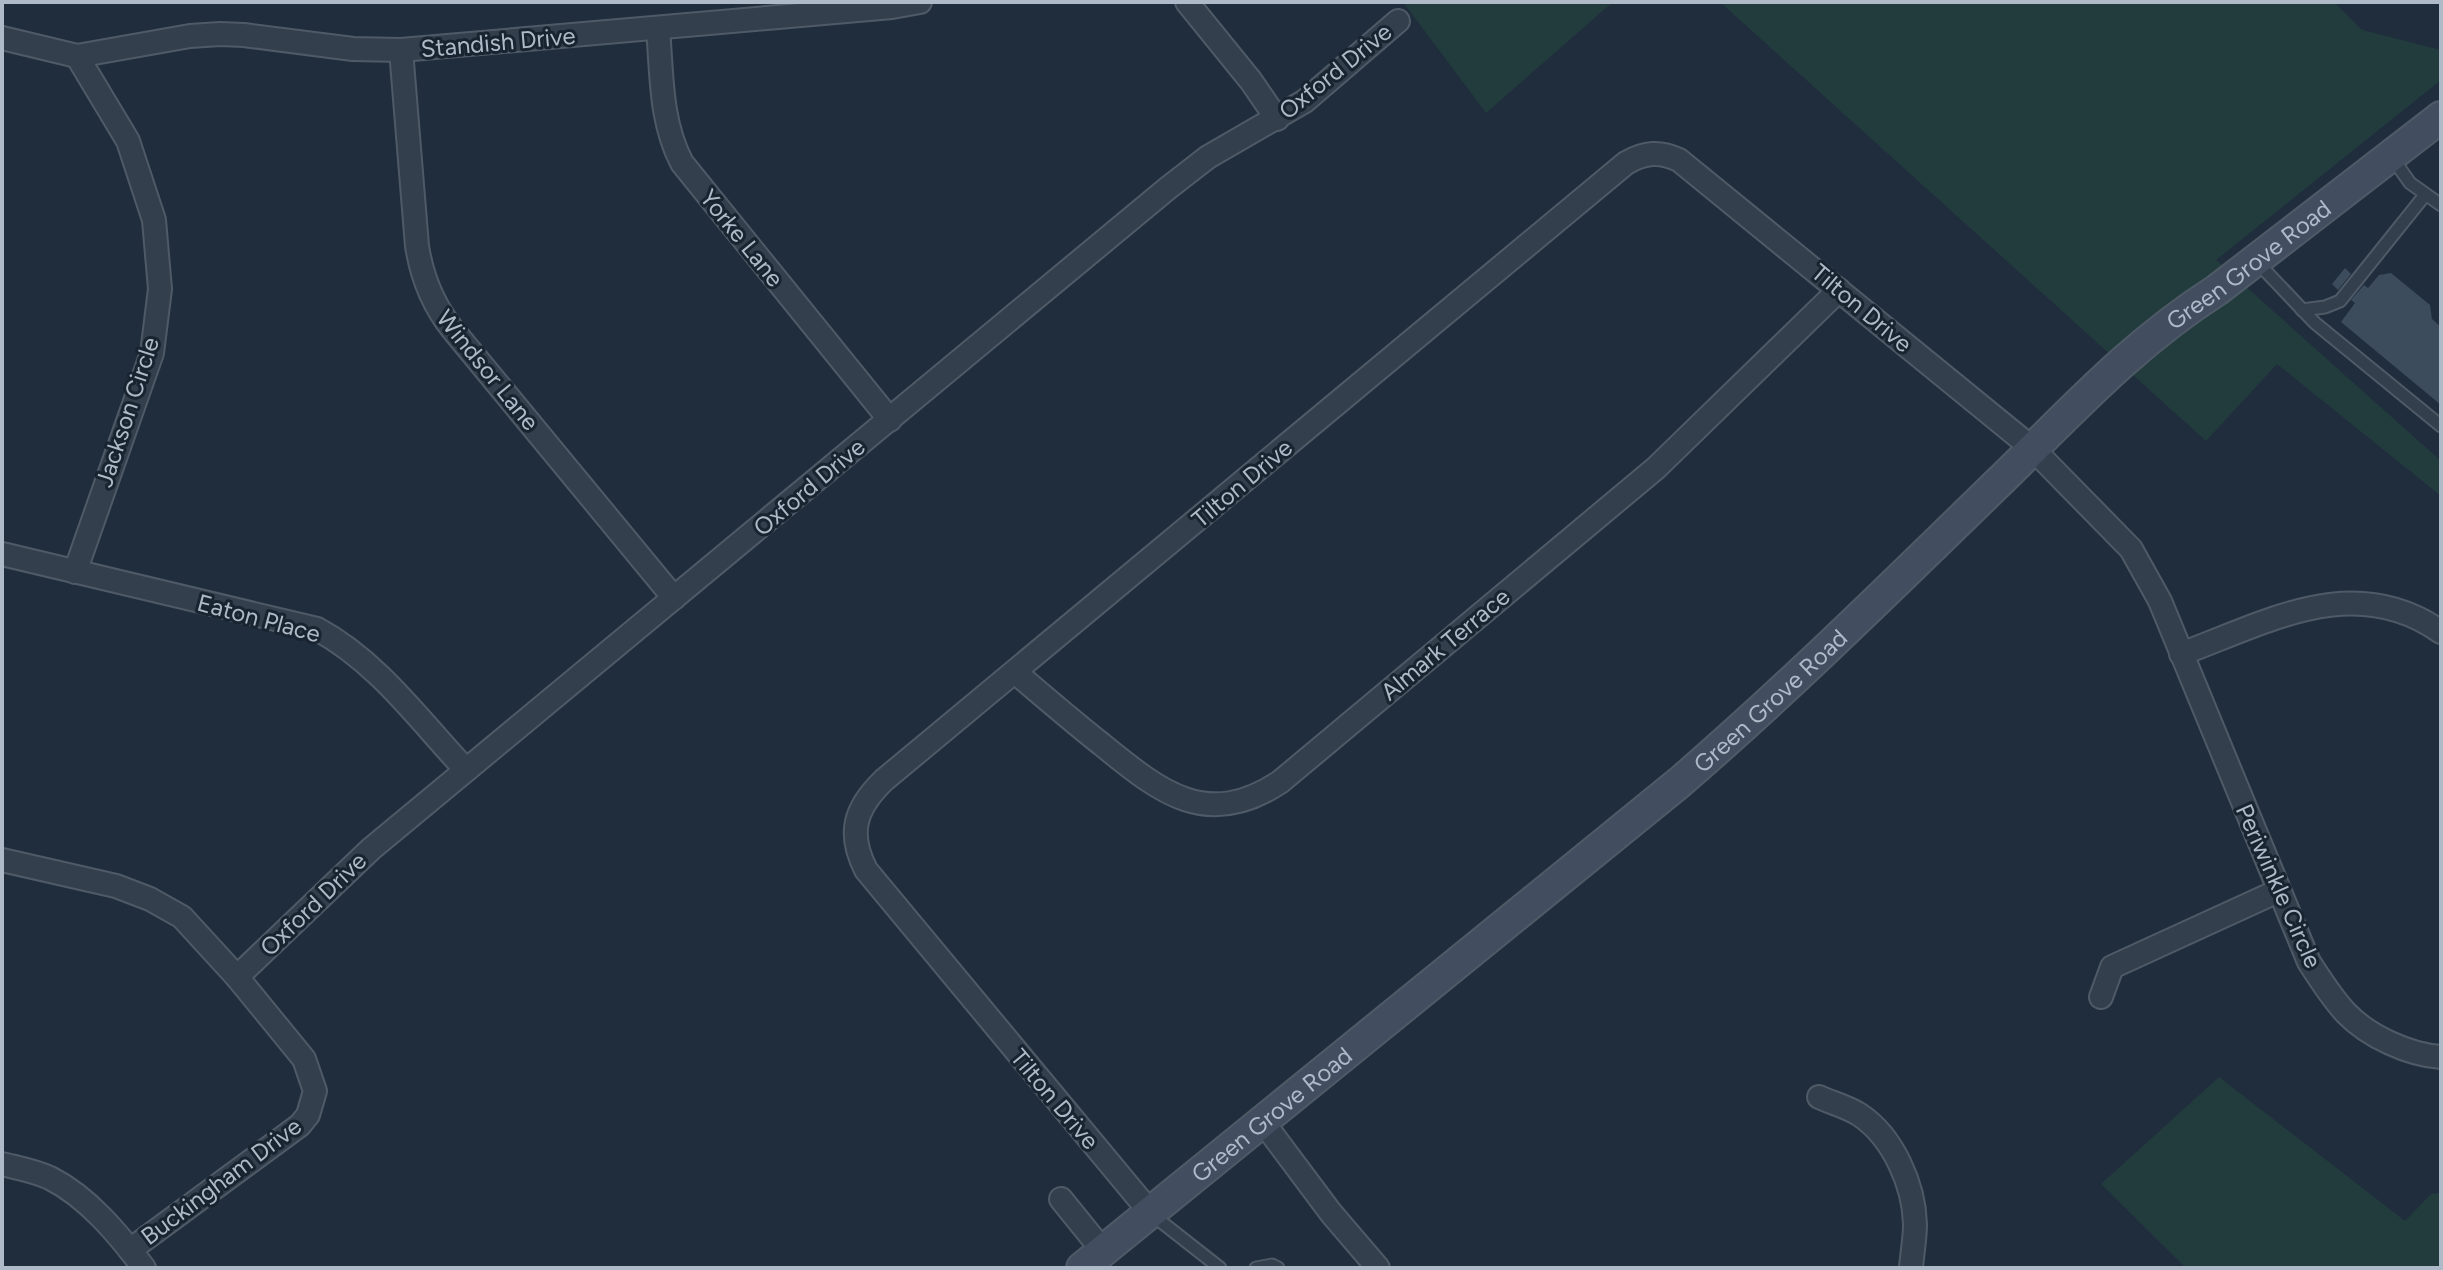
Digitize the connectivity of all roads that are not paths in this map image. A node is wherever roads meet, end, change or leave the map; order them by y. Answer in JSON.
{"nodes":[{"id":1,"x":920,"y":2,"type":"edge"},
{"id":2,"x":1187,"y":2,"type":"edge"},
{"id":3,"x":1398,"y":21,"type":"dead end"},
{"id":4,"x":658,"y":29,"type":"junction"},
{"id":5,"x":2,"y":38,"type":"edge"},
{"id":6,"x":401,"y":50,"type":"junction"},
{"id":7,"x":77,"y":56,"type":"junction"},
{"id":8,"x":2441,"y":117,"type":"edge"},
{"id":9,"x":1277,"y":119,"type":"junction"},
{"id":10,"x":2390,"y":156,"type":"junction"},
{"id":11,"x":2425,"y":195,"type":"junction"},
{"id":12,"x":2441,"y":205,"type":"edge"},
{"id":13,"x":2256,"y":260,"type":"junction"},
{"id":14,"x":1839,"y":290,"type":"junction"},
{"id":15,"x":2302,"y":310,"type":"junction"},
{"id":16,"x":890,"y":420,"type":"junction"},
{"id":17,"x":2441,"y":426,"type":"edge"},
{"id":18,"x":2032,"y":448,"type":"junction"},
{"id":19,"x":2,"y":554,"type":"edge"},
{"id":20,"x":75,"y":572,"type":"junction"},
{"id":21,"x":674,"y":598,"type":"junction"},
{"id":22,"x":2441,"y":632,"type":"edge"},
{"id":23,"x":2181,"y":654,"type":"junction"},
{"id":24,"x":1015,"y":672,"type":"junction"},
{"id":25,"x":466,"y":770,"type":"junction"},
{"id":26,"x":2,"y":860,"type":"edge"},
{"id":27,"x":2278,"y":891,"type":"junction"},
{"id":28,"x":237,"y":977,"type":"junction"},
{"id":29,"x":2101,"y":997,"type":"dead end"},
{"id":30,"x":2441,"y":1057,"type":"edge"},
{"id":31,"x":1819,"y":1097,"type":"dead end"},
{"id":32,"x":1263,"y":1122,"type":"junction"},
{"id":33,"x":2,"y":1164,"type":"edge"},
{"id":34,"x":1061,"y":1199,"type":"dead end"},
{"id":35,"x":1150,"y":1212,"type":"junction"},
{"id":36,"x":137,"y":1259,"type":"edge"},
{"id":37,"x":1093,"y":1260,"type":"edge"},
{"id":38,"x":1220,"y":1268,"type":"edge"},
{"id":39,"x":1256,"y":1268,"type":"edge"},
{"id":40,"x":1278,"y":1268,"type":"edge"},
{"id":41,"x":1378,"y":1268,"type":"edge"},
{"id":42,"x":1911,"y":1268,"type":"edge"}],
"edges":[{"from":1,"to":4,"type":"street","name":"Standish Drive"},
{"from":2,"to":9,"type":"street"},
{"from":3,"to":9,"type":"street","name":"Oxford Drive"},
{"from":4,"to":6,"type":"street","name":"Standish Drive"},
{"from":4,"to":16,"type":"street","name":"Yorke Lane"},
{"from":5,"to":7,"type":"street"},
{"from":6,"to":7,"type":"street","name":"Standish Drive"},
{"from":6,"to":21,"type":"street","name":"Windsor Lane"},
{"from":7,"to":20,"type":"street","name":"Jackson Circle"},
{"from":8,"to":10,"type":"street","name":"Green Grove Road"},
{"from":9,"to":16,"type":"street","name":"Oxford Drive"},
{"from":10,"to":11,"type":"lane"},
{"from":10,"to":13,"type":"street","name":"Green Grove Road"},
{"from":11,"to":12,"type":"lane"},
{"from":11,"to":15,"type":"lane"},
{"from":13,"to":15,"type":"lane"},
{"from":13,"to":18,"type":"street","name":"Green Grove Road"},
{"from":14,"to":18,"type":"street","name":"Tilton Drive"},
{"from":14,"to":24,"type":"street","name":"Tilton Drive"},
{"from":14,"to":24,"type":"street","name":"Almark Terrace"},
{"from":15,"to":17,"type":"lane"},
{"from":16,"to":21,"type":"street","name":"Oxford Drive"},
{"from":18,"to":23,"type":"street","name":"Periwinkle Circle"},
{"from":18,"to":32,"type":"street","name":"Green Grove Road"},
{"from":19,"to":20,"type":"street","name":"Eaton Place"},
{"from":20,"to":25,"type":"street","name":"Eaton Place"},
{"from":21,"to":25,"type":"street","name":"Oxford Drive"},
{"from":22,"to":23,"type":"street"},
{"from":23,"to":27,"type":"street","name":"Periwinkle Circle"},
{"from":24,"to":35,"type":"street","name":"Tilton Drive"},
{"from":25,"to":28,"type":"street","name":"Oxford Drive"},
{"from":26,"to":28,"type":"street","name":"Buckingham Drive"},
{"from":27,"to":29,"type":"street"},
{"from":27,"to":30,"type":"street","name":"Periwinkle Circle"},
{"from":28,"to":36,"type":"street","name":"Buckingham Drive"},
{"from":31,"to":42,"type":"street"},
{"from":32,"to":35,"type":"street","name":"Green Grove Road"},
{"from":32,"to":41,"type":"street"},
{"from":33,"to":36,"type":"street"},
{"from":34,"to":37,"type":"street"},
{"from":35,"to":37,"type":"street","name":"Green Grove Road"},
{"from":35,"to":38,"type":"lane"},
{"from":39,"to":40,"type":"lane"}]}
